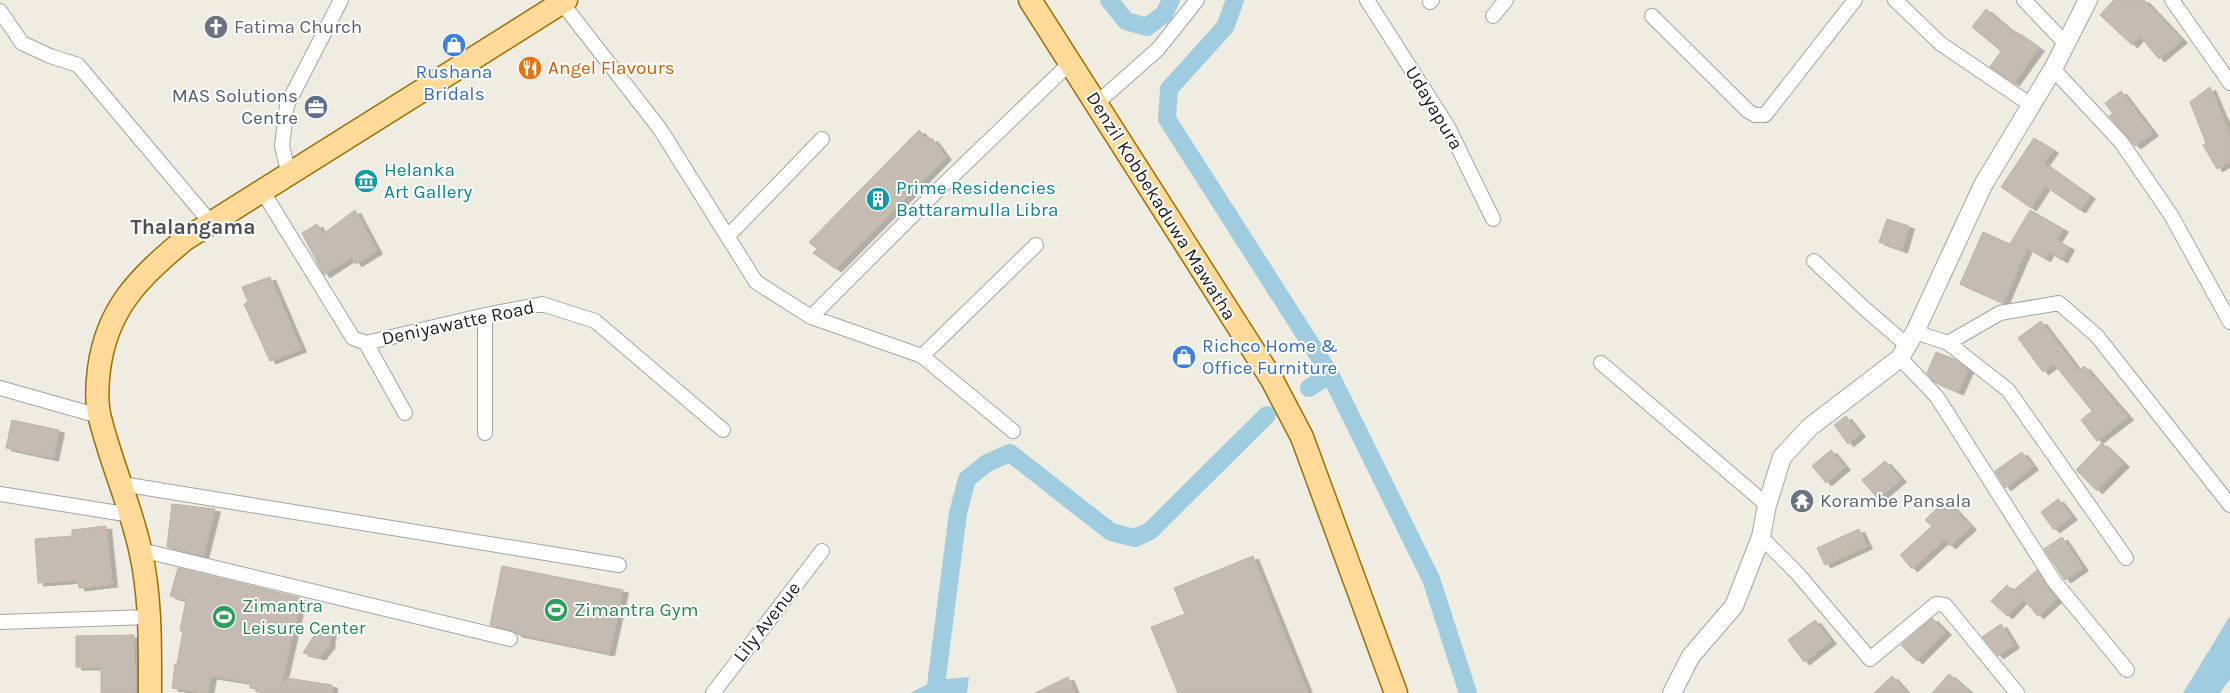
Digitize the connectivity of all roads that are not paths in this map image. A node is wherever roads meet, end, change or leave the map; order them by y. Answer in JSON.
{"nodes":[{"id":1,"x":341,"y":0,"type":"edge"},
{"id":2,"x":1030,"y":0,"type":"edge"},
{"id":3,"x":1197,"y":0,"type":"edge"},
{"id":4,"x":1367,"y":0,"type":"edge"},
{"id":5,"x":1506,"y":0,"type":"edge"},
{"id":6,"x":1855,"y":0,"type":"edge"},
{"id":7,"x":1895,"y":0,"type":"edge"},
{"id":8,"x":2024,"y":0,"type":"edge"},
{"id":9,"x":2088,"y":0,"type":"edge"},
{"id":10,"x":2172,"y":0,"type":"edge"},
{"id":11,"x":564,"y":2,"type":"edge"},
{"id":12,"x":0,"y":11,"type":"edge"},
{"id":13,"x":1493,"y":16,"type":"dead end"},
{"id":14,"x":1652,"y":16,"type":"dead end"},
{"id":15,"x":2066,"y":44,"type":"junction"},
{"id":16,"x":1070,"y":63,"type":"junction"},
{"id":17,"x":2053,"y":69,"type":"junction"},
{"id":18,"x":2230,"y":83,"type":"edge"},
{"id":19,"x":1096,"y":104,"type":"junction"},
{"id":20,"x":2031,"y":105,"type":"junction"},
{"id":21,"x":822,"y":139,"type":"dead end"},
{"id":22,"x":289,"y":175,"type":"junction"},
{"id":23,"x":263,"y":192,"type":"junction"},
{"id":24,"x":1493,"y":220,"type":"dead end"},
{"id":25,"x":211,"y":224,"type":"junction"},
{"id":26,"x":729,"y":235,"type":"junction"},
{"id":27,"x":1036,"y":244,"type":"dead end"},
{"id":28,"x":1814,"y":261,"type":"dead end"},
{"id":29,"x":484,"y":315,"type":"junction"},
{"id":30,"x":811,"y":317,"type":"junction"},
{"id":31,"x":2230,"y":322,"type":"edge"},
{"id":32,"x":366,"y":343,"type":"junction"},
{"id":33,"x":1948,"y":343,"type":"junction"},
{"id":34,"x":1908,"y":345,"type":"junction"},
{"id":35,"x":922,"y":356,"type":"junction"},
{"id":36,"x":1601,"y":364,"type":"dead end"},
{"id":37,"x":0,"y":388,"type":"edge"},
{"id":38,"x":405,"y":413,"type":"dead end"},
{"id":39,"x":99,"y":416,"type":"junction"},
{"id":40,"x":723,"y":430,"type":"dead end"},
{"id":41,"x":1013,"y":430,"type":"dead end"},
{"id":42,"x":485,"y":433,"type":"dead end"},
{"id":43,"x":122,"y":484,"type":"junction"},
{"id":44,"x":0,"y":494,"type":"edge"},
{"id":45,"x":1767,"y":505,"type":"junction"},
{"id":46,"x":2230,"y":505,"type":"edge"},
{"id":47,"x":131,"y":515,"type":"junction"},
{"id":48,"x":1761,"y":537,"type":"junction"},
{"id":49,"x":141,"y":550,"type":"junction"},
{"id":50,"x":822,"y":551,"type":"dead end"},
{"id":51,"x":2126,"y":558,"type":"dead end"},
{"id":52,"x":619,"y":565,"type":"dead end"},
{"id":53,"x":149,"y":617,"type":"junction"},
{"id":54,"x":0,"y":622,"type":"edge"},
{"id":55,"x":510,"y":639,"type":"dead end"},
{"id":56,"x":2127,"y":670,"type":"dead end"},
{"id":57,"x":153,"y":692,"type":"edge"},
{"id":58,"x":713,"y":693,"type":"edge"},
{"id":59,"x":1396,"y":693,"type":"edge"},
{"id":60,"x":1672,"y":693,"type":"edge"},
{"id":61,"x":2017,"y":693,"type":"edge"}],
"edges":[{"from":1,"to":22,"type":"street"},
{"from":2,"to":16,"type":"main road","name":"Denzil Kobbekaduwa Mawatha"},
{"from":3,"to":19,"type":"street"},
{"from":4,"to":24,"type":"street","name":"Udayapura"},
{"from":5,"to":13,"type":"street"},
{"from":6,"to":14,"type":"street"},
{"from":7,"to":20,"type":"street"},
{"from":8,"to":15,"type":"street"},
{"from":9,"to":15,"type":"street"},
{"from":10,"to":18,"type":"street"},
{"from":11,"to":22,"type":"main road"},
{"from":11,"to":26,"type":"street"},
{"from":12,"to":25,"type":"street"},
{"from":15,"to":17,"type":"street"},
{"from":16,"to":19,"type":"main road","name":"Denzil Kobbekaduwa Mawatha"},
{"from":16,"to":30,"type":"street"},
{"from":17,"to":20,"type":"street"},
{"from":17,"to":31,"type":"street"},
{"from":19,"to":59,"type":"main road","name":"Denzil Kobbekaduwa Mawatha"},
{"from":20,"to":34,"type":"street"},
{"from":21,"to":26,"type":"street"},
{"from":22,"to":23,"type":"main road"},
{"from":23,"to":25,"type":"main road"},
{"from":23,"to":32,"type":"street","name":"Deniyawatte Road"},
{"from":25,"to":39,"type":"main road"},
{"from":26,"to":30,"type":"street"},
{"from":27,"to":35,"type":"street"},
{"from":28,"to":34,"type":"street"},
{"from":29,"to":32,"type":"street","name":"Deniyawatte Road"},
{"from":29,"to":40,"type":"street","name":"Deniyawatte Road"},
{"from":29,"to":42,"type":"street"},
{"from":30,"to":35,"type":"street"},
{"from":32,"to":38,"type":"street"},
{"from":33,"to":34,"type":"street"},
{"from":33,"to":46,"type":"street"},
{"from":33,"to":51,"type":"street"},
{"from":34,"to":45,"type":"street"},
{"from":34,"to":56,"type":"street"},
{"from":35,"to":41,"type":"street"},
{"from":36,"to":45,"type":"street"},
{"from":37,"to":39,"type":"street"},
{"from":39,"to":43,"type":"main road"},
{"from":43,"to":47,"type":"main road"},
{"from":43,"to":52,"type":"street"},
{"from":44,"to":47,"type":"street"},
{"from":45,"to":48,"type":"street"},
{"from":47,"to":49,"type":"main road"},
{"from":48,"to":60,"type":"street"},
{"from":48,"to":61,"type":"street"},
{"from":49,"to":53,"type":"main road"},
{"from":49,"to":55,"type":"street"},
{"from":50,"to":58,"type":"street","name":"Lily Avenue"},
{"from":53,"to":54,"type":"street"},
{"from":53,"to":57,"type":"main road"}]}
